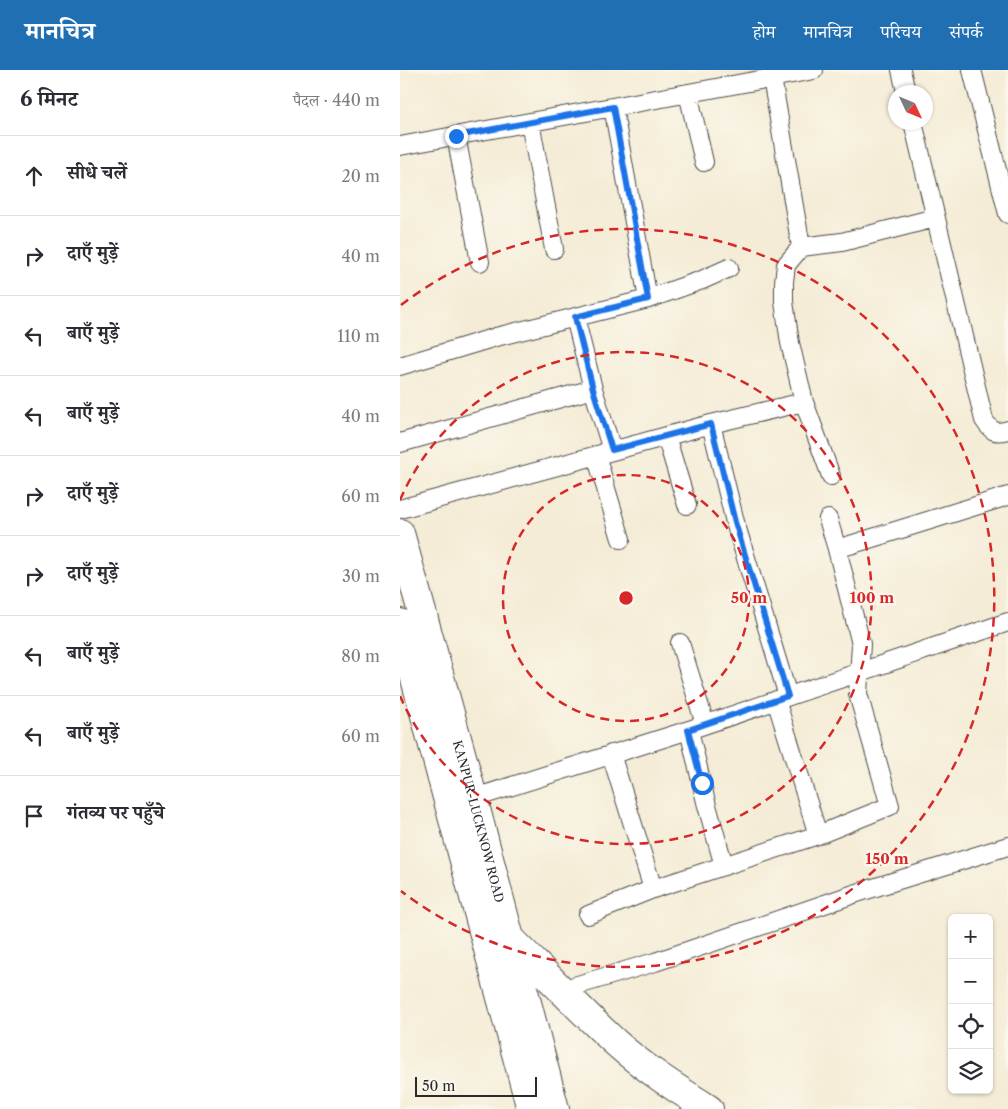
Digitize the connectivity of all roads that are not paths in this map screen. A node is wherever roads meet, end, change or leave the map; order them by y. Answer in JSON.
{"nodes":[{"id":1,"x":814,"y":70,"type":"edge"},
{"id":2,"x":901,"y":70,"type":"edge"},
{"id":3,"x":972,"y":70,"type":"edge"},
{"id":4,"x":772,"y":78,"type":"junction"},
{"id":5,"x":904,"y":85,"type":"edge"},
{"id":6,"x":688,"y":93,"type":"junction"},
{"id":7,"x":613,"y":107,"type":"junction"},
{"id":8,"x":530,"y":122,"type":"junction"},
{"id":9,"x":915,"y":130,"type":"edge"},
{"id":10,"x":456,"y":136,"type":"junction"},
{"id":11,"x":400,"y":146,"type":"edge"},
{"id":12,"x":704,"y":162,"type":"dead end"},
{"id":13,"x":1008,"y":214,"type":"edge"},
{"id":14,"x":934,"y":218,"type":"junction"},
{"id":15,"x":801,"y":247,"type":"junction"},
{"id":16,"x":554,"y":249,"type":"dead end"},
{"id":17,"x":480,"y":262,"type":"dead end"},
{"id":18,"x":729,"y":268,"type":"dead end"},
{"id":19,"x":648,"y":299,"type":"junction"},
{"id":20,"x":575,"y":317,"type":"junction"},
{"id":21,"x":400,"y":366,"type":"edge"},
{"id":22,"x":593,"y":389,"type":"junction"},
{"id":23,"x":804,"y":402,"type":"junction"},
{"id":24,"x":711,"y":424,"type":"junction"},
{"id":25,"x":1008,"y":430,"type":"edge"},
{"id":26,"x":666,"y":436,"type":"junction"},
{"id":27,"x":400,"y":442,"type":"edge"},
{"id":28,"x":604,"y":453,"type":"junction"},
{"id":29,"x":831,"y":476,"type":"dead end"},
{"id":30,"x":1008,"y":496,"type":"edge"},
{"id":31,"x":687,"y":505,"type":"dead end"},
{"id":32,"x":400,"y":509,"type":"edge"},
{"id":33,"x":828,"y":519,"type":"dead end"},
{"id":34,"x":400,"y":533,"type":"edge"},
{"id":35,"x":621,"y":539,"type":"dead end"},
{"id":36,"x":838,"y":549,"type":"junction"},
{"id":37,"x":1008,"y":622,"type":"edge"},
{"id":38,"x":402,"y":639,"type":"edge"},
{"id":39,"x":680,"y":643,"type":"dead end"},
{"id":40,"x":860,"y":671,"type":"junction"},
{"id":41,"x":782,"y":698,"type":"junction"},
{"id":42,"x":706,"y":724,"type":"junction"},
{"id":43,"x":688,"y":730,"type":"junction"},
{"id":44,"x":611,"y":754,"type":"junction"},
{"id":45,"x":462,"y":802,"type":"junction"},
{"id":46,"x":818,"y":835,"type":"junction"},
{"id":47,"x":1008,"y":846,"type":"edge"},
{"id":48,"x":724,"y":866,"type":"junction"},
{"id":49,"x":654,"y":889,"type":"junction"},
{"id":50,"x":588,"y":915,"type":"dead end"},
{"id":51,"x":510,"y":938,"type":"junction"},
{"id":52,"x":561,"y":990,"type":"junction"},
{"id":53,"x":531,"y":1109,"type":"edge"},
{"id":54,"x":555,"y":1109,"type":"edge"},
{"id":55,"x":709,"y":1109,"type":"edge"}],
"edges":[{"from":1,"to":4,"type":"street"},
{"from":2,"to":5,"type":"street"},
{"from":3,"to":13,"type":"street"},
{"from":4,"to":6,"type":"street"},
{"from":4,"to":15,"type":"street"},
{"from":6,"to":7,"type":"street"},
{"from":6,"to":12,"type":"street"},
{"from":7,"to":8,"type":"street"},
{"from":7,"to":19,"type":"street"},
{"from":8,"to":10,"type":"street"},
{"from":8,"to":16,"type":"street"},
{"from":9,"to":14,"type":"street"},
{"from":10,"to":11,"type":"street"},
{"from":10,"to":17,"type":"street"},
{"from":14,"to":15,"type":"street"},
{"from":14,"to":25,"type":"street"},
{"from":15,"to":23,"type":"street"},
{"from":18,"to":19,"type":"street"},
{"from":19,"to":20,"type":"street"},
{"from":20,"to":21,"type":"street"},
{"from":20,"to":22,"type":"street"},
{"from":22,"to":27,"type":"street"},
{"from":22,"to":28,"type":"street"},
{"from":23,"to":24,"type":"street"},
{"from":23,"to":29,"type":"street"},
{"from":24,"to":26,"type":"street"},
{"from":24,"to":41,"type":"street"},
{"from":26,"to":28,"type":"street"},
{"from":26,"to":31,"type":"street"},
{"from":28,"to":32,"type":"street"},
{"from":28,"to":35,"type":"street"},
{"from":30,"to":36,"type":"street"},
{"from":33,"to":36,"type":"street"},
{"from":34,"to":45,"type":"highway","name":"KANPUR-LUCKNOW ROAD"},
{"from":36,"to":40,"type":"street"},
{"from":37,"to":40,"type":"street"},
{"from":38,"to":45,"type":"highway","name":"KANPUR-LUCKNOW ROAD"},
{"from":39,"to":42,"type":"street"},
{"from":40,"to":41,"type":"street"},
{"from":40,"to":46,"type":"street"},
{"from":41,"to":42,"type":"street"},
{"from":41,"to":46,"type":"street"},
{"from":42,"to":43,"type":"street"},
{"from":43,"to":44,"type":"street"},
{"from":43,"to":48,"type":"street"},
{"from":44,"to":45,"type":"street"},
{"from":44,"to":49,"type":"street"},
{"from":45,"to":51,"type":"highway","name":"KANPUR-LUCKNOW ROAD"},
{"from":45,"to":53,"type":"highway","name":"KANPUR-LUCKNOW ROAD"},
{"from":46,"to":48,"type":"street"},
{"from":47,"to":52,"type":"street"},
{"from":48,"to":49,"type":"street"},
{"from":49,"to":50,"type":"street"},
{"from":51,"to":52,"type":"highway"},
{"from":51,"to":54,"type":"highway","name":"KANPUR-LUCKNOW ROAD"},
{"from":52,"to":55,"type":"highway"}]}
